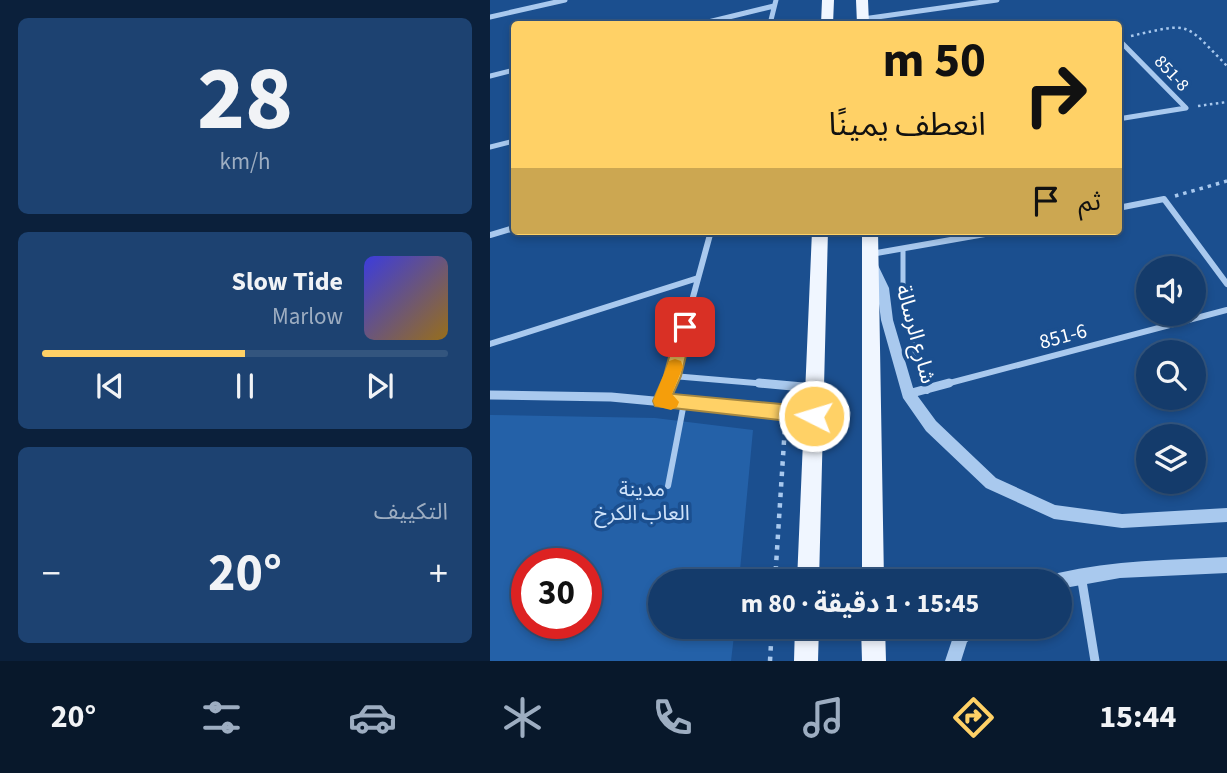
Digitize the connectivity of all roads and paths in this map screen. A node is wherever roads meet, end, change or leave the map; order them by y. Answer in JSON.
{"nodes":[{"id":1,"x":565,"y":0,"type":"edge"},
{"id":2,"x":828,"y":0,"type":"edge"},
{"id":3,"x":862,"y":0,"type":"edge"},
{"id":4,"x":997,"y":0,"type":"edge"},
{"id":5,"x":775,"y":3,"type":"edge"},
{"id":6,"x":490,"y":17,"type":"edge"},
{"id":7,"x":711,"y":21,"type":"edge"},
{"id":8,"x":771,"y":21,"type":"edge"},
{"id":9,"x":827,"y":21,"type":"edge"},
{"id":10,"x":863,"y":21,"type":"edge"},
{"id":11,"x":869,"y":21,"type":"edge"},
{"id":12,"x":1122,"y":37,"type":"edge"},
{"id":13,"x":1122,"y":41,"type":"edge"},
{"id":14,"x":1227,"y":66,"type":"edge"},
{"id":15,"x":511,"y":71,"type":"edge"},
{"id":16,"x":490,"y":76,"type":"edge"},
{"id":17,"x":1226,"y":103,"type":"edge"},
{"id":18,"x":1186,"y":108,"type":"junction"},
{"id":19,"x":1122,"y":118,"type":"edge"},
{"id":20,"x":511,"y":142,"type":"edge"},
{"id":21,"x":490,"y":148,"type":"edge"},
{"id":22,"x":1227,"y":181,"type":"edge"},
{"id":23,"x":1164,"y":199,"type":"junction"},
{"id":24,"x":1122,"y":207,"type":"edge"},
{"id":25,"x":511,"y":229,"type":"edge"},
{"id":26,"x":490,"y":235,"type":"edge"},
{"id":27,"x":709,"y":235,"type":"edge"},
{"id":28,"x":820,"y":235,"type":"edge"},
{"id":29,"x":870,"y":235,"type":"edge"},
{"id":30,"x":981,"y":235,"type":"edge"},
{"id":31,"x":904,"y":250,"type":"junction"},
{"id":32,"x":870,"y":257,"type":"junction"},
{"id":33,"x":698,"y":278,"type":"junction"},
{"id":34,"x":1227,"y":284,"type":"edge"},
{"id":35,"x":1227,"y":310,"type":"edge"},
{"id":36,"x":490,"y":344,"type":"edge"},
{"id":37,"x":673,"y":376,"type":"junction"},
{"id":38,"x":815,"y":388,"type":"junction"},
{"id":39,"x":927,"y":391,"type":"junction"},
{"id":40,"x":908,"y":394,"type":"junction"},
{"id":41,"x":490,"y":395,"type":"edge"},
{"id":42,"x":661,"y":401,"type":"junction"},
{"id":43,"x":684,"y":403,"type":"junction"},
{"id":44,"x":786,"y":413,"type":"junction"},
{"id":45,"x":814,"y":416,"type":"junction"},
{"id":46,"x":668,"y":486,"type":"dead end"},
{"id":47,"x":1227,"y":515,"type":"edge"},
{"id":48,"x":1227,"y":565,"type":"edge"},
{"id":49,"x":776,"y":569,"type":"edge"},
{"id":50,"x":808,"y":569,"type":"edge"},
{"id":51,"x":873,"y":569,"type":"edge"},
{"id":52,"x":1081,"y":575,"type":"junction"},
{"id":53,"x":1072,"y":577,"type":"edge"},
{"id":54,"x":771,"y":639,"type":"edge"},
{"id":55,"x":807,"y":639,"type":"edge"},
{"id":56,"x":873,"y":639,"type":"edge"},
{"id":57,"x":960,"y":639,"type":"edge"},
{"id":58,"x":770,"y":661,"type":"edge"},
{"id":59,"x":806,"y":661,"type":"edge"},
{"id":60,"x":874,"y":661,"type":"edge"},
{"id":61,"x":953,"y":661,"type":"edge"},
{"id":62,"x":1095,"y":661,"type":"edge"}],
"edges":[{"from":1,"to":6,"type":"street"},
{"from":2,"to":9,"type":"main road"},
{"from":3,"to":10,"type":"main road"},
{"from":4,"to":11,"type":"street"},
{"from":5,"to":7,"type":"street"},
{"from":5,"to":8,"type":"street"},
{"from":12,"to":14,"type":"path"},
{"from":13,"to":18,"type":"street","name":"851-8"},
{"from":15,"to":16,"type":"street"},
{"from":17,"to":18,"type":"path"},
{"from":18,"to":19,"type":"street","name":"851-8"},
{"from":20,"to":21,"type":"street"},
{"from":22,"to":23,"type":"path"},
{"from":23,"to":24,"type":"street"},
{"from":23,"to":34,"type":"street"},
{"from":25,"to":26,"type":"street"},
{"from":27,"to":33,"type":"street"},
{"from":28,"to":38,"type":"main road"},
{"from":29,"to":32,"type":"main road"},
{"from":30,"to":31,"type":"street"},
{"from":31,"to":32,"type":"street"},
{"from":31,"to":39,"type":"lane"},
{"from":32,"to":40,"type":"street","name":"شارع الرسالة"},
{"from":32,"to":51,"type":"main road"},
{"from":33,"to":36,"type":"street"},
{"from":33,"to":37,"type":"street"},
{"from":35,"to":39,"type":"street","name":"851-6"},
{"from":37,"to":38,"type":"street"},
{"from":37,"to":42,"type":"street"},
{"from":38,"to":45,"type":"main road"},
{"from":39,"to":40,"type":"street","name":"851-6"},
{"from":40,"to":47,"type":"street","name":"شارع الرسالة"},
{"from":41,"to":42,"type":"street"},
{"from":42,"to":43,"type":"street"},
{"from":43,"to":44,"type":"street"},
{"from":43,"to":46,"type":"lane"},
{"from":44,"to":45,"type":"street"},
{"from":44,"to":49,"type":"path"},
{"from":45,"to":50,"type":"main road"},
{"from":48,"to":52,"type":"street"},
{"from":52,"to":53,"type":"street"},
{"from":52,"to":62,"type":"street"},
{"from":54,"to":58,"type":"path"},
{"from":55,"to":59,"type":"main road"},
{"from":56,"to":60,"type":"main road"},
{"from":57,"to":61,"type":"street"}]}
